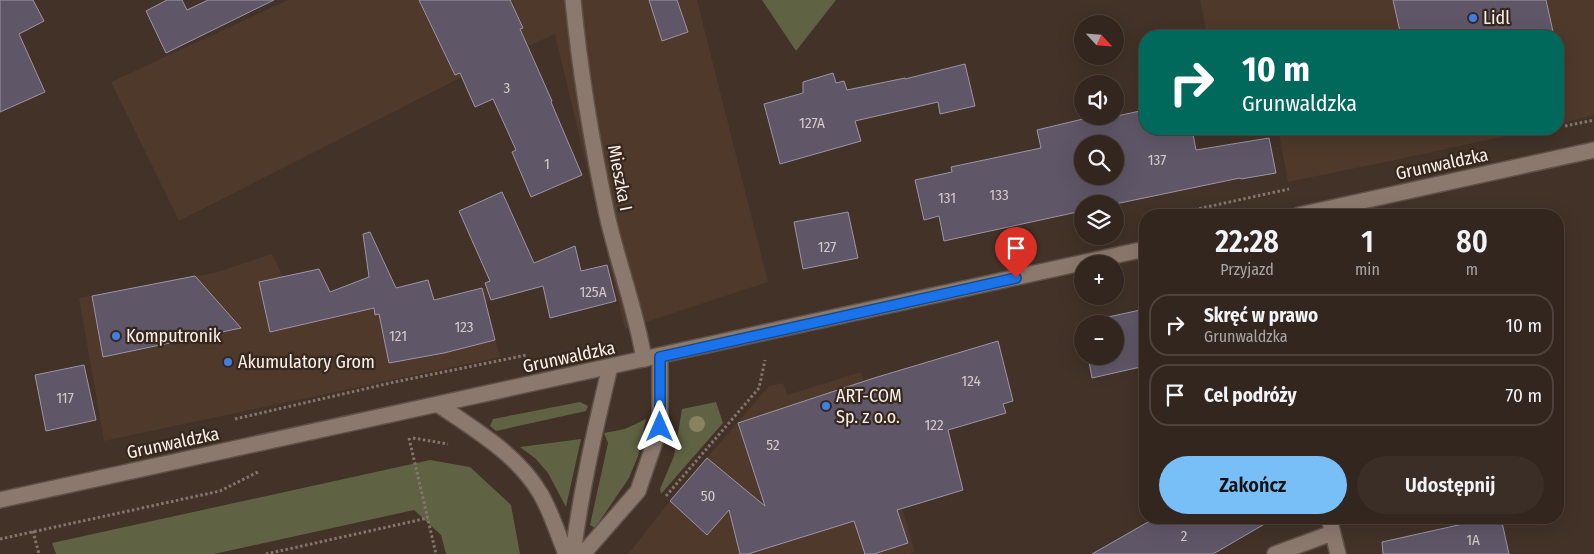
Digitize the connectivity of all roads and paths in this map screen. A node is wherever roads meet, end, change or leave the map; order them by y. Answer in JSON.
{"nodes":[{"id":1,"x":573,"y":0,"type":"edge"},
{"id":2,"x":1594,"y":120,"type":"edge"},
{"id":3,"x":1564,"y":127,"type":"edge"},
{"id":4,"x":1594,"y":150,"type":"edge"},
{"id":5,"x":1326,"y":209,"type":"edge"},
{"id":6,"x":1139,"y":250,"type":"edge"},
{"id":7,"x":660,"y":357,"type":"junction"},
{"id":8,"x":644,"y":359,"type":"junction"},
{"id":9,"x":765,"y":360,"type":"dead end"},
{"id":10,"x":610,"y":366,"type":"junction"},
{"id":11,"x":439,"y":405,"type":"junction"},
{"id":12,"x":400,"y":440,"type":"dead end"},
{"id":13,"x":263,"y":470,"type":"dead end"},
{"id":14,"x":0,"y":500,"type":"edge"},
{"id":15,"x":660,"y":503,"type":"dead end"},
{"id":16,"x":428,"y":518,"type":"junction"},
{"id":17,"x":1330,"y":524,"type":"edge"},
{"id":18,"x":34,"y":531,"type":"junction"},
{"id":19,"x":1332,"y":533,"type":"junction"},
{"id":20,"x":0,"y":539,"type":"edge"},
{"id":21,"x":39,"y":554,"type":"edge"},
{"id":22,"x":266,"y":554,"type":"edge"},
{"id":23,"x":436,"y":554,"type":"edge"},
{"id":24,"x":566,"y":554,"type":"edge"},
{"id":25,"x":573,"y":554,"type":"edge"},
{"id":26,"x":583,"y":554,"type":"edge"},
{"id":27,"x":1275,"y":554,"type":"edge"},
{"id":28,"x":1338,"y":554,"type":"edge"}],
"edges":[{"from":1,"to":8,"type":"street","name":"Mieszka I"},
{"from":2,"to":3,"type":"path"},
{"from":4,"to":5,"type":"street","name":"Grunwaldzka"},
{"from":6,"to":7,"type":"street","name":"Grunwaldzka"},
{"from":7,"to":8,"type":"street","name":"Grunwaldzka"},
{"from":7,"to":26,"type":"street"},
{"from":8,"to":10,"type":"street","name":"Grunwaldzka"},
{"from":9,"to":15,"type":"path"},
{"from":10,"to":11,"type":"street","name":"Grunwaldzka"},
{"from":10,"to":25,"type":"street"},
{"from":11,"to":14,"type":"street","name":"Grunwaldzka"},
{"from":11,"to":24,"type":"street"},
{"from":12,"to":16,"type":"path"},
{"from":13,"to":18,"type":"path"},
{"from":16,"to":22,"type":"path"},
{"from":16,"to":23,"type":"path"},
{"from":17,"to":19,"type":"street"},
{"from":18,"to":20,"type":"path"},
{"from":18,"to":21,"type":"path"},
{"from":19,"to":27,"type":"street"},
{"from":19,"to":28,"type":"street"}]}
